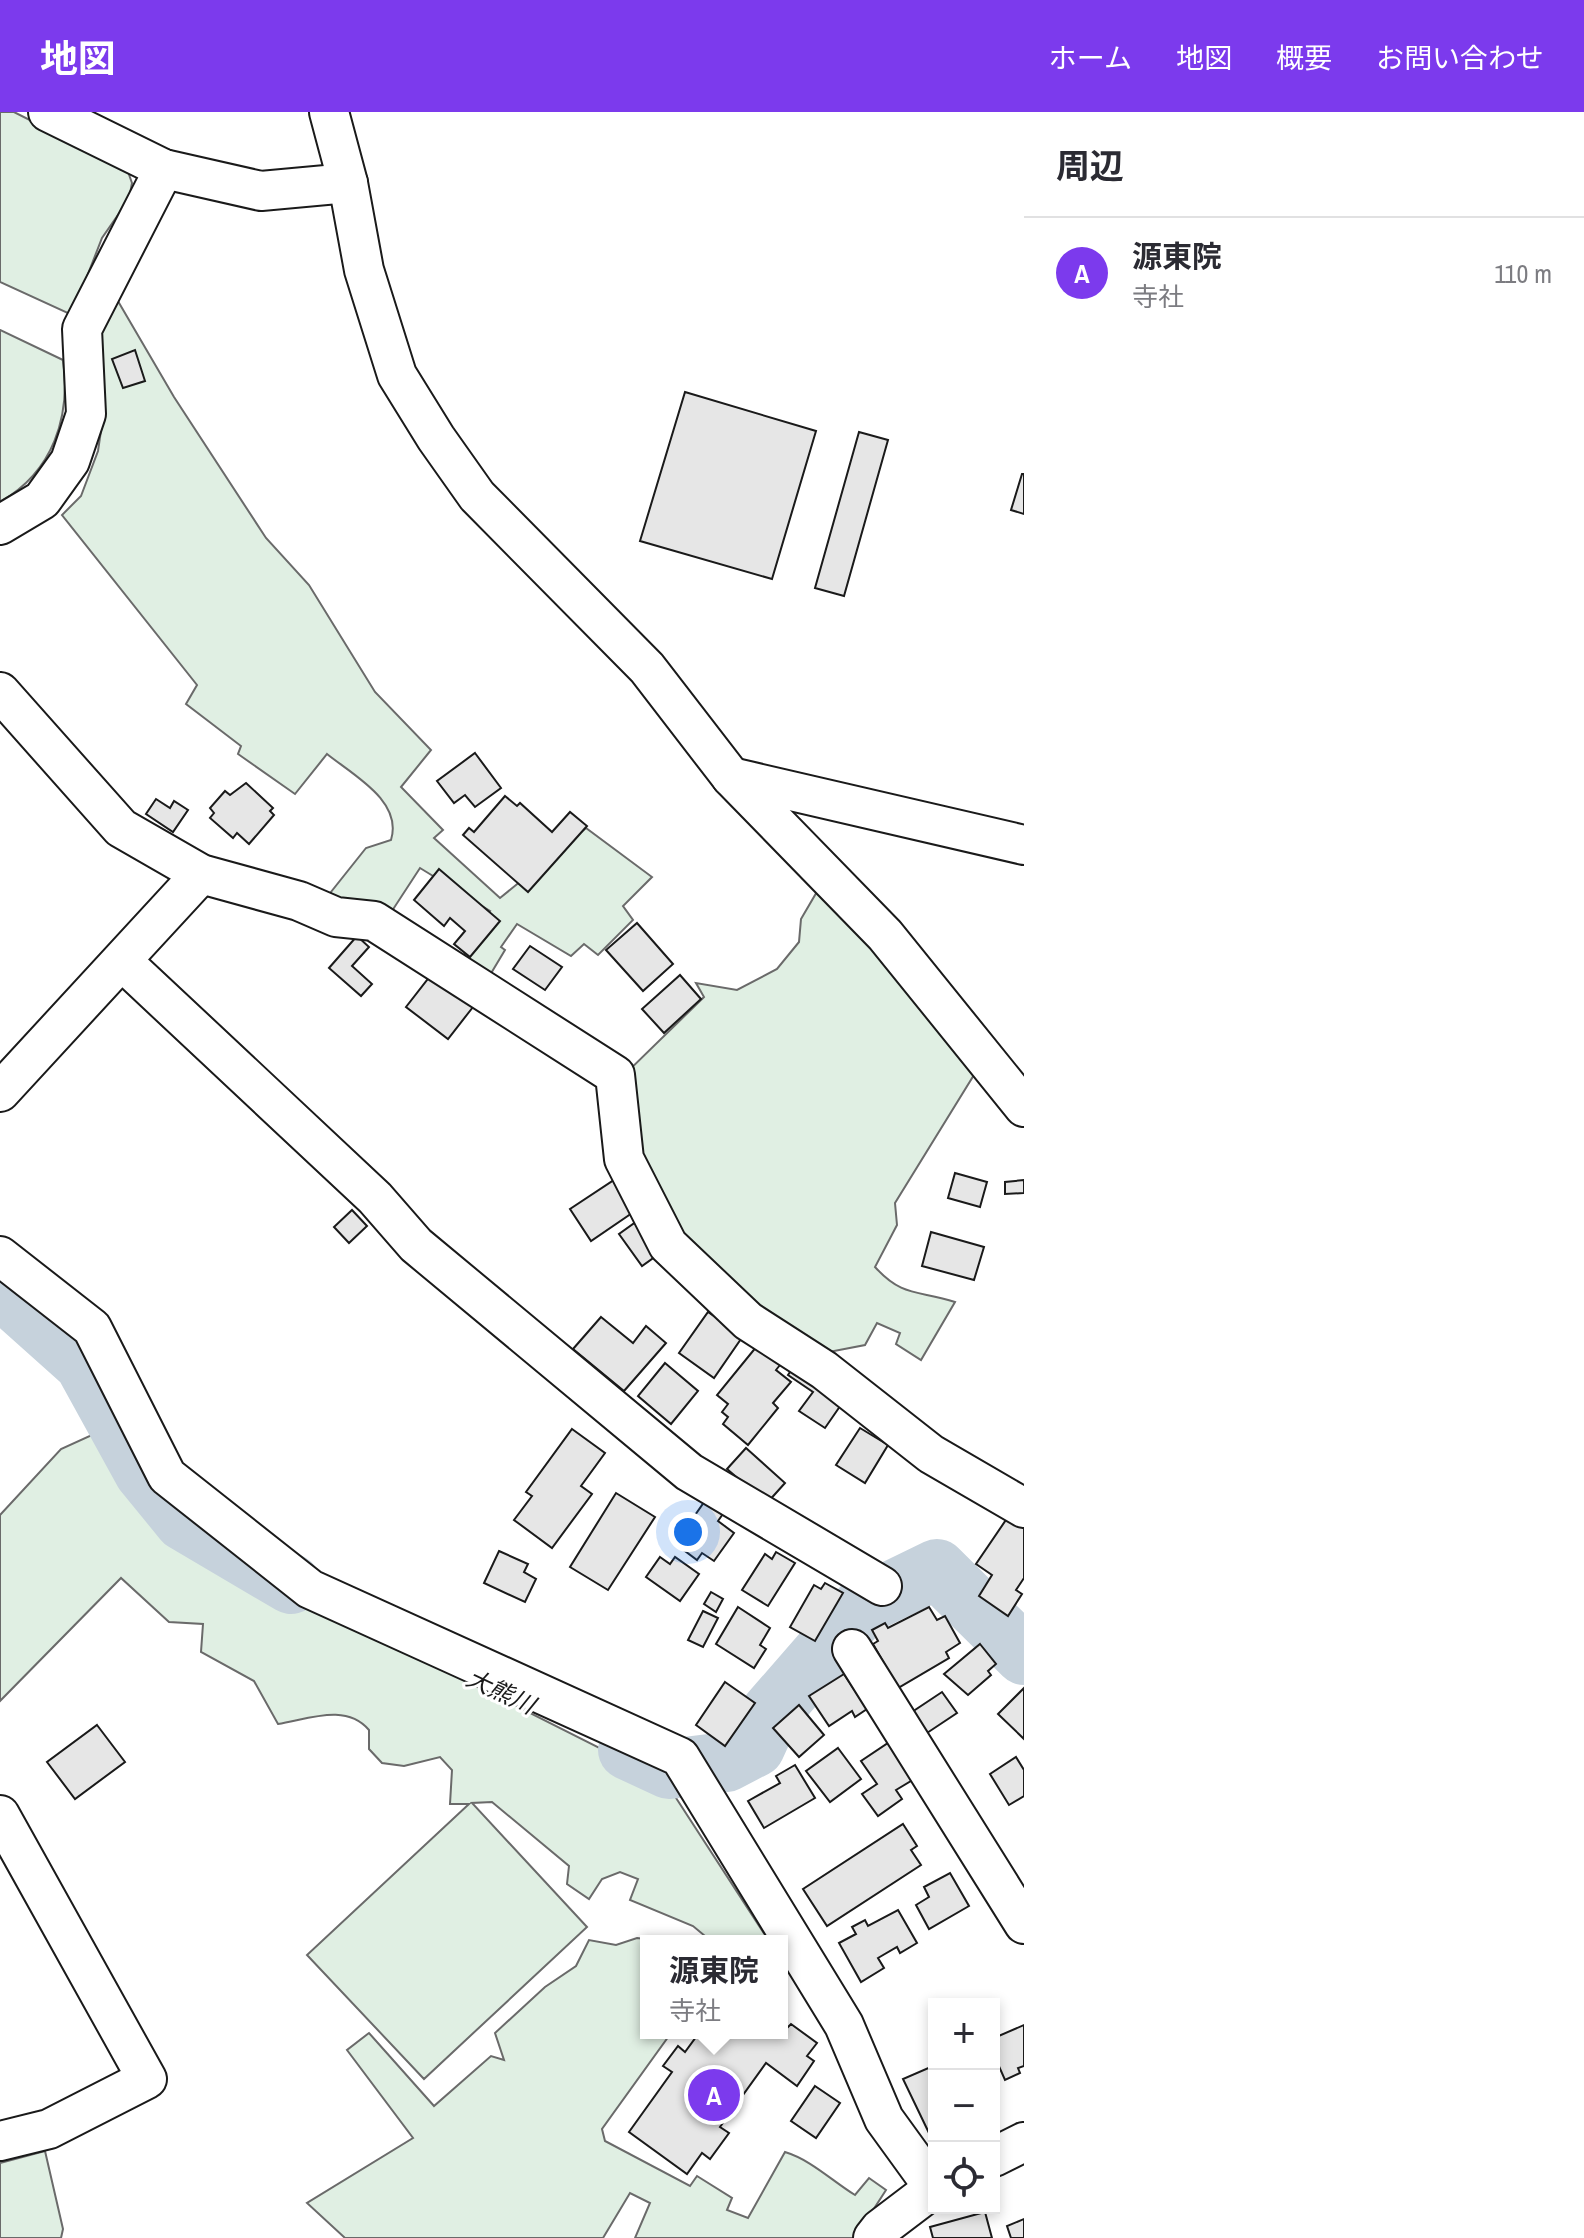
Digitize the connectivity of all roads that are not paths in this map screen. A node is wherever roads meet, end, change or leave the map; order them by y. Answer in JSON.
{"nodes":[{"id":1,"x":48,"y":112,"type":"edge"},
{"id":2,"x":329,"y":112,"type":"edge"},
{"id":3,"x":164,"y":169,"type":"junction"},
{"id":4,"x":348,"y":183,"type":"junction"},
{"id":5,"x":0,"y":525,"type":"edge"},
{"id":6,"x":0,"y":692,"type":"edge"},
{"id":7,"x":731,"y":777,"type":"junction"},
{"id":8,"x":1024,"y":845,"type":"edge"},
{"id":9,"x":201,"y":874,"type":"junction"},
{"id":10,"x":122,"y":961,"type":"junction"},
{"id":11,"x":0,"y":1092,"type":"edge"},
{"id":12,"x":1024,"y":1107,"type":"edge"},
{"id":13,"x":0,"y":1256,"type":"edge"},
{"id":14,"x":1024,"y":1508,"type":"edge"},
{"id":15,"x":882,"y":1586,"type":"dead end"},
{"id":16,"x":852,"y":1649,"type":"dead end"},
{"id":17,"x":0,"y":1815,"type":"edge"},
{"id":18,"x":1024,"y":1924,"type":"edge"},
{"id":19,"x":0,"y":2141,"type":"edge"},
{"id":20,"x":1024,"y":2142,"type":"edge"},
{"id":21,"x":1000,"y":2154,"type":"edge"},
{"id":22,"x":928,"y":2180,"type":"edge"},
{"id":23,"x":928,"y":2193,"type":"edge"},
{"id":24,"x":873,"y":2238,"type":"edge"}],
"edges":[{"from":1,"to":3,"type":"street"},
{"from":2,"to":4,"type":"street"},
{"from":3,"to":4,"type":"street"},
{"from":3,"to":5,"type":"street"},
{"from":4,"to":7,"type":"street"},
{"from":6,"to":9,"type":"street"},
{"from":7,"to":8,"type":"street"},
{"from":7,"to":12,"type":"street"},
{"from":9,"to":10,"type":"street"},
{"from":9,"to":14,"type":"street"},
{"from":10,"to":11,"type":"street"},
{"from":10,"to":15,"type":"street"},
{"from":13,"to":22,"type":"street"},
{"from":16,"to":18,"type":"street"},
{"from":17,"to":19,"type":"street"},
{"from":20,"to":21,"type":"street"},
{"from":23,"to":24,"type":"street"}]}
